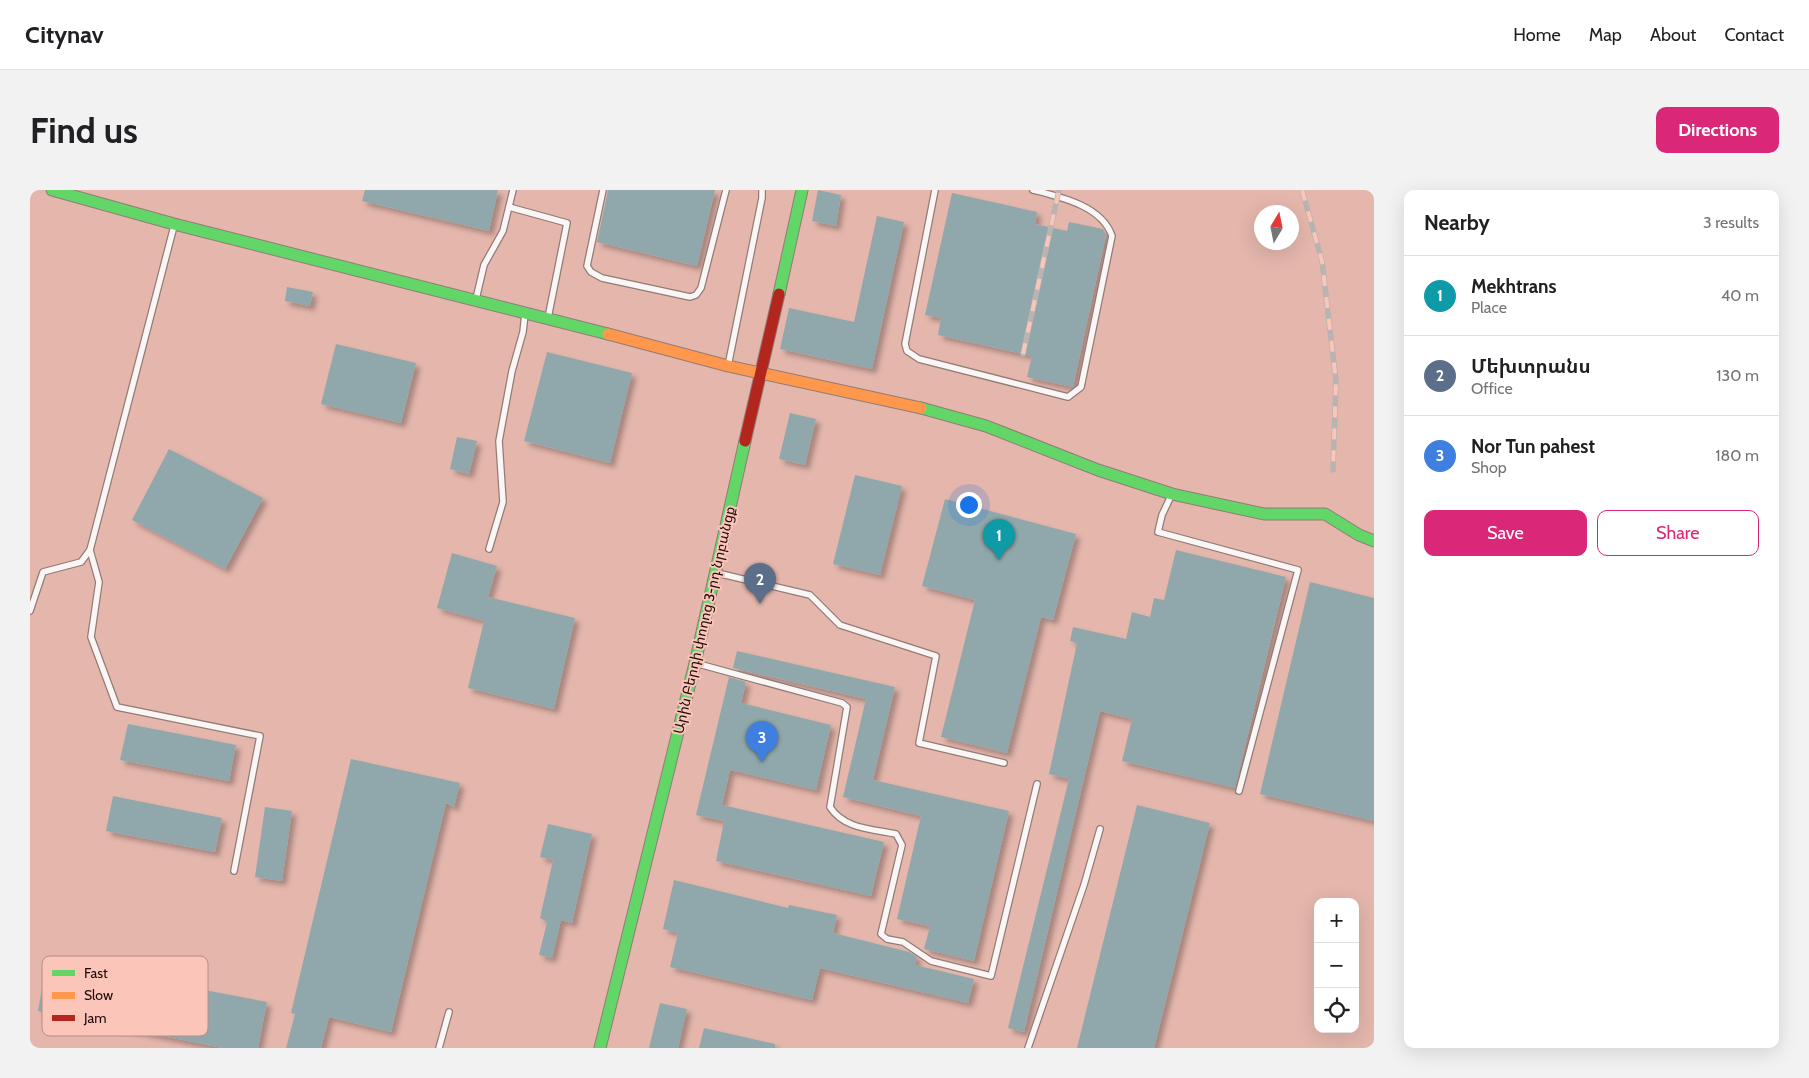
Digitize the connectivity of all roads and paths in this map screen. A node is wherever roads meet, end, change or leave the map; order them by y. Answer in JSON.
{"nodes":[{"id":1,"x":52,"y":190,"type":"edge"},
{"id":2,"x":513,"y":190,"type":"edge"},
{"id":3,"x":604,"y":190,"type":"edge"},
{"id":4,"x":726,"y":190,"type":"edge"},
{"id":5,"x":762,"y":190,"type":"edge"},
{"id":6,"x":802,"y":190,"type":"edge"},
{"id":7,"x":935,"y":190,"type":"edge"},
{"id":8,"x":1033,"y":190,"type":"edge"},
{"id":9,"x":509,"y":207,"type":"junction"},
{"id":10,"x":174,"y":224,"type":"junction"},
{"id":11,"x":476,"y":299,"type":"junction"},
{"id":12,"x":525,"y":312,"type":"junction"},
{"id":13,"x":548,"y":318,"type":"junction"},
{"id":14,"x":728,"y":366,"type":"junction"},
{"id":15,"x":759,"y":373,"type":"junction"},
{"id":16,"x":1172,"y":494,"type":"junction"},
{"id":17,"x":1374,"y":541,"type":"edge"},
{"id":18,"x":489,"y":548,"type":"dead end"},
{"id":19,"x":90,"y":550,"type":"junction"},
{"id":20,"x":715,"y":573,"type":"junction"},
{"id":21,"x":30,"y":611,"type":"edge"},
{"id":22,"x":696,"y":663,"type":"junction"},
{"id":23,"x":1004,"y":763,"type":"dead end"},
{"id":24,"x":1037,"y":784,"type":"dead end"},
{"id":25,"x":1239,"y":791,"type":"dead end"},
{"id":26,"x":1100,"y":829,"type":"dead end"},
{"id":27,"x":234,"y":871,"type":"dead end"},
{"id":28,"x":450,"y":1012,"type":"dead end"},
{"id":29,"x":439,"y":1048,"type":"edge"},
{"id":30,"x":600,"y":1048,"type":"edge"},
{"id":31,"x":1028,"y":1048,"type":"edge"}],
"edges":[{"from":1,"to":10,"type":"street"},
{"from":2,"to":9,"type":"lane"},
{"from":3,"to":4,"type":"lane"},
{"from":5,"to":14,"type":"lane"},
{"from":6,"to":15,"type":"street","name":"Արին Բերդի փողոց 3-րդ նրբանցք"},
{"from":7,"to":8,"type":"lane"},
{"from":9,"to":11,"type":"lane"},
{"from":9,"to":13,"type":"lane"},
{"from":10,"to":11,"type":"street"},
{"from":10,"to":19,"type":"lane"},
{"from":11,"to":12,"type":"street"},
{"from":12,"to":13,"type":"street"},
{"from":12,"to":18,"type":"lane"},
{"from":13,"to":14,"type":"street"},
{"from":14,"to":15,"type":"street"},
{"from":15,"to":16,"type":"street"},
{"from":15,"to":20,"type":"street","name":"Արին Բերդի փողոց 3-րդ նրբանցք"},
{"from":16,"to":17,"type":"street"},
{"from":16,"to":25,"type":"lane"},
{"from":19,"to":21,"type":"lane"},
{"from":19,"to":27,"type":"lane"},
{"from":20,"to":22,"type":"street","name":"Արին Բերդի փողոց 3-րդ նրբանցք"},
{"from":20,"to":23,"type":"lane"},
{"from":22,"to":24,"type":"lane"},
{"from":22,"to":30,"type":"street","name":"Արին Բերդի փողոց 3-րդ նրբանցք"},
{"from":26,"to":31,"type":"lane"},
{"from":28,"to":29,"type":"lane"}]}
